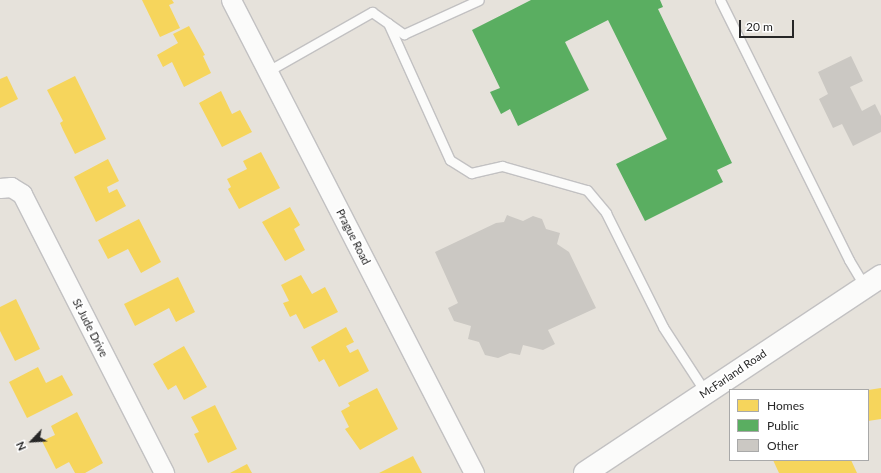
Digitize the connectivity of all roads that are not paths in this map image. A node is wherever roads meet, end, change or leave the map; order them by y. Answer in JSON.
{"nodes":[{"id":1,"x":231,"y":0,"type":"edge"},
{"id":2,"x":479,"y":0,"type":"edge"},
{"id":3,"x":720,"y":0,"type":"edge"},
{"id":4,"x":388,"y":23,"type":"junction"},
{"id":5,"x":268,"y":71,"type":"junction"},
{"id":6,"x":6,"y":188,"type":"edge"},
{"id":7,"x":873,"y":281,"type":"edge"},
{"id":8,"x":706,"y":393,"type":"junction"},
{"id":9,"x":164,"y":473,"type":"edge"},
{"id":10,"x":474,"y":473,"type":"edge"},
{"id":11,"x":585,"y":473,"type":"edge"}],
"edges":[{"from":1,"to":5,"type":"street","name":"Prague Road"},
{"from":2,"to":4,"type":"lane"},
{"from":3,"to":7,"type":"lane"},
{"from":4,"to":5,"type":"lane"},
{"from":4,"to":8,"type":"lane"},
{"from":5,"to":10,"type":"street","name":"Prague Road"},
{"from":6,"to":9,"type":"street","name":"St Jude Drive"},
{"from":7,"to":8,"type":"street","name":"McFarland Road"},
{"from":8,"to":11,"type":"street","name":"McFarland Road"}]}
